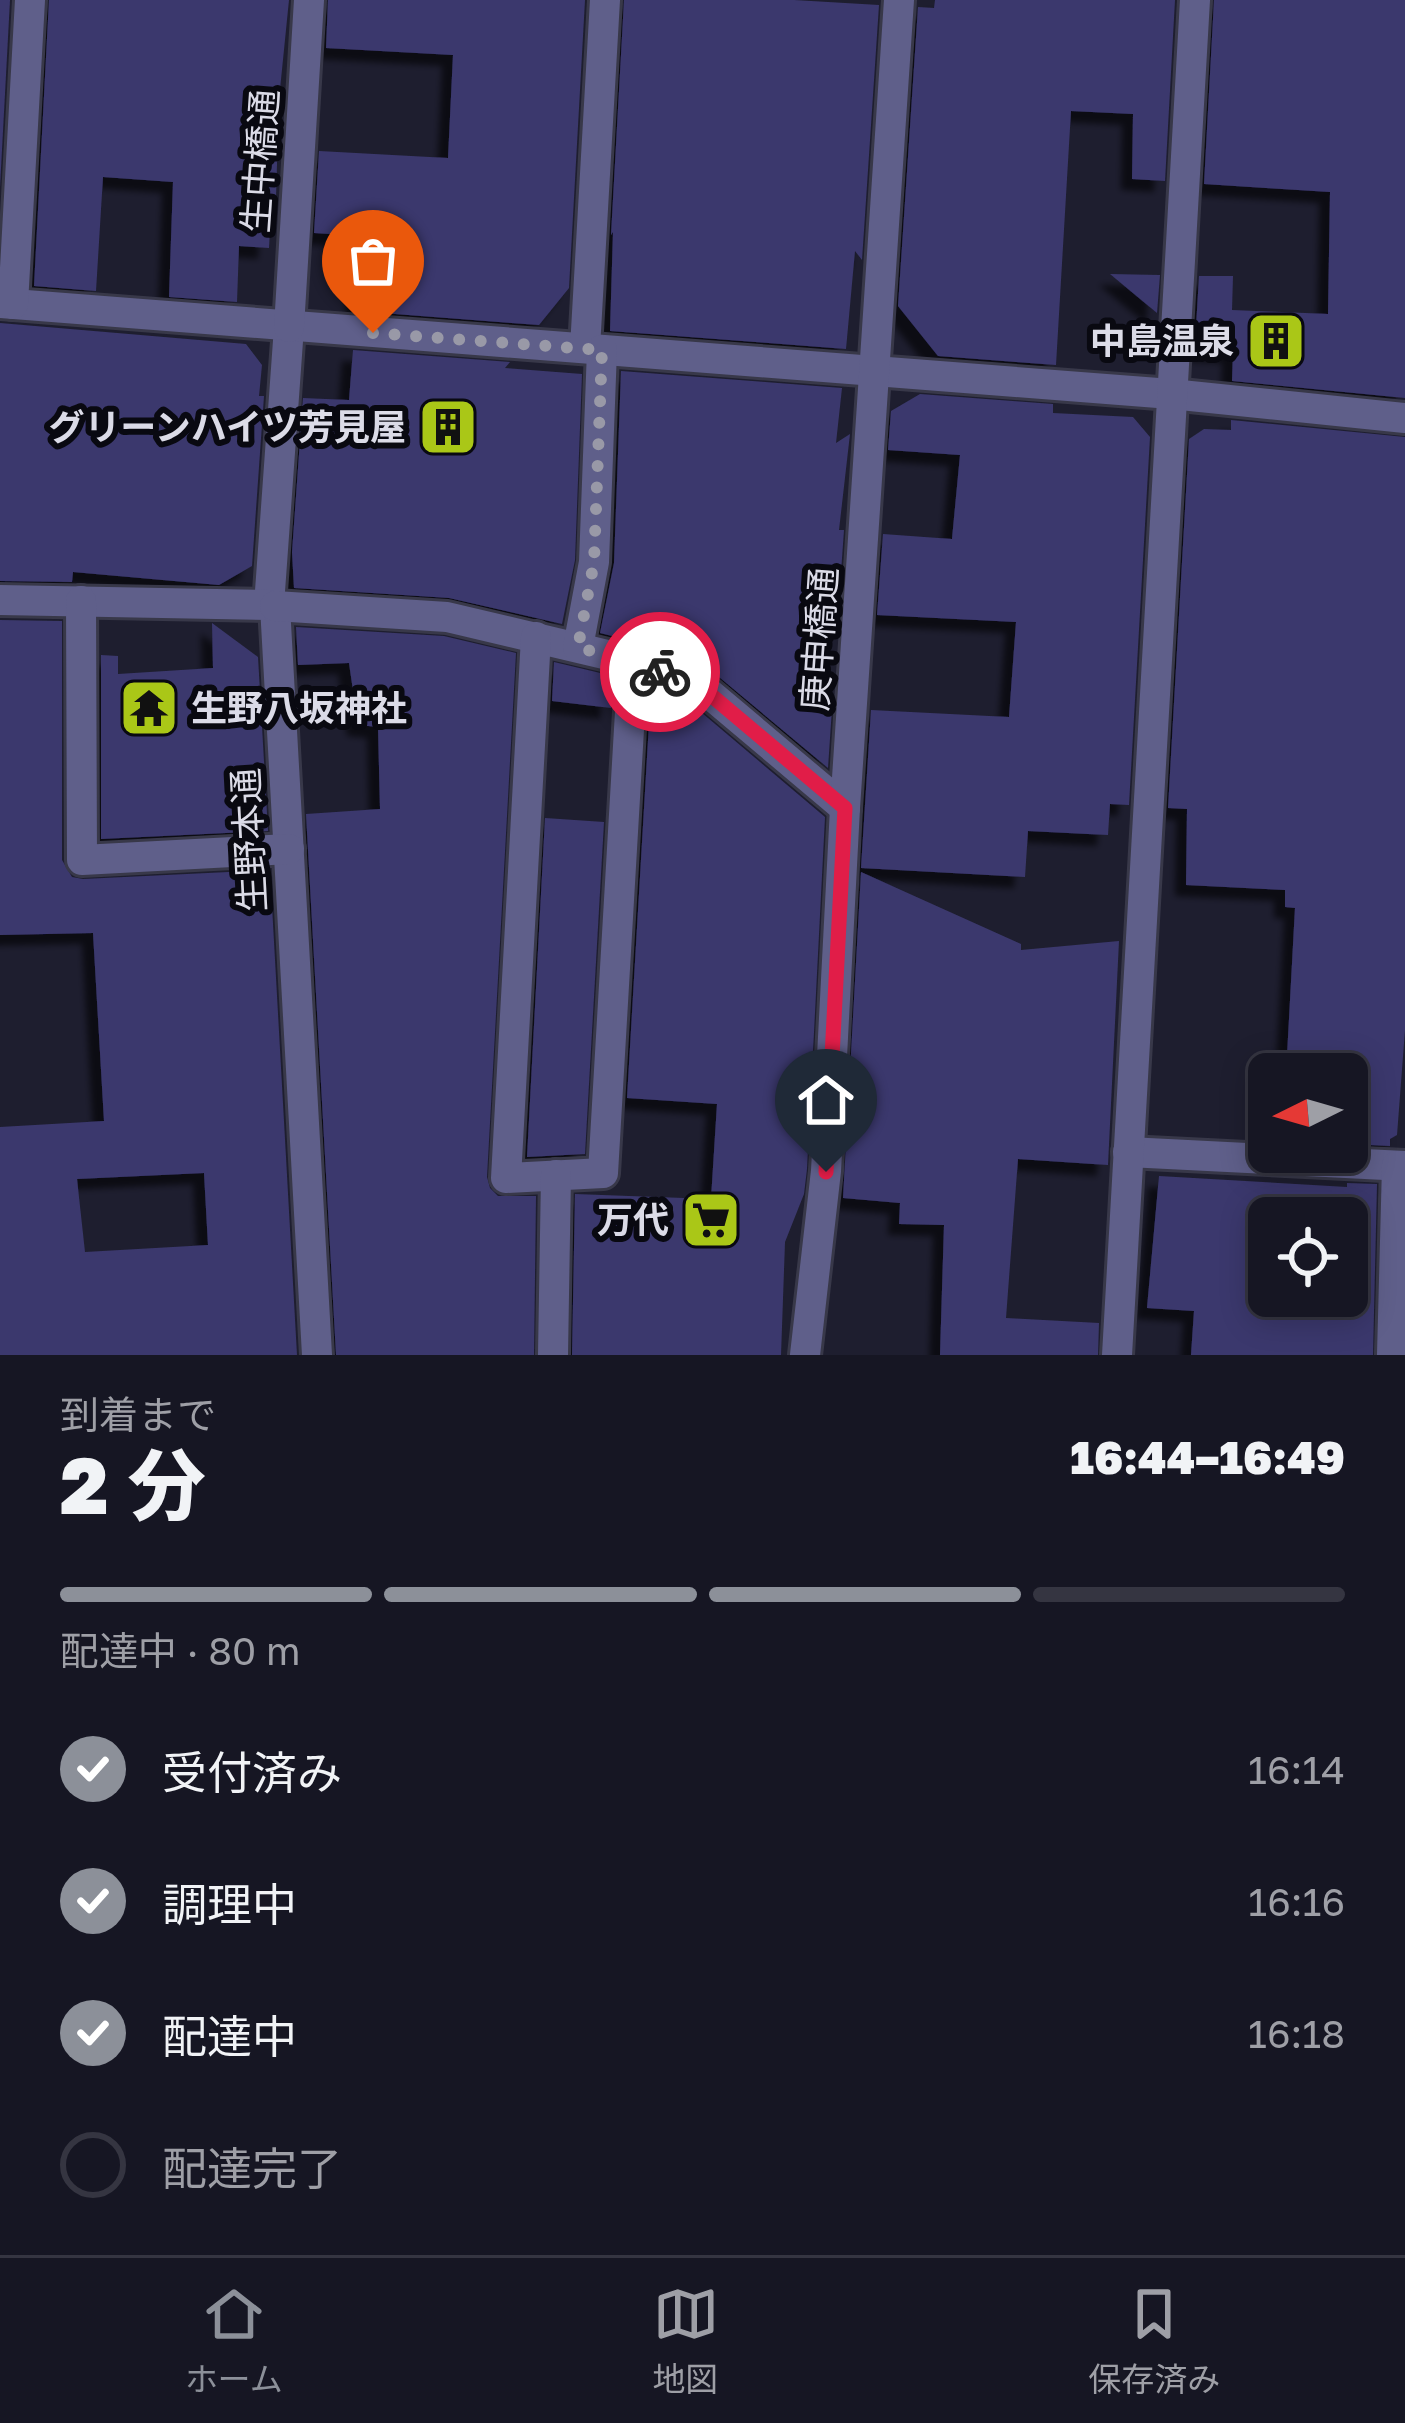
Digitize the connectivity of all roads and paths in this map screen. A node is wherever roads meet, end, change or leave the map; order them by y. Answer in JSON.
{"nodes":[{"id":1,"x":30,"y":0,"type":"edge"},
{"id":2,"x":309,"y":0,"type":"edge"},
{"id":3,"x":605,"y":0,"type":"edge"},
{"id":4,"x":899,"y":0,"type":"edge"},
{"id":5,"x":1195,"y":0,"type":"edge"},
{"id":6,"x":7,"y":304,"type":"edge"},
{"id":7,"x":289,"y":327,"type":"junction"},
{"id":8,"x":594,"y":349,"type":"junction"},
{"id":9,"x":877,"y":370,"type":"junction"},
{"id":10,"x":1172,"y":394,"type":"junction"},
{"id":11,"x":1405,"y":418,"type":"edge"},
{"id":12,"x":0,"y":600,"type":"edge"},
{"id":13,"x":81,"y":602,"type":"junction"},
{"id":14,"x":272,"y":605,"type":"junction"},
{"id":15,"x":536,"y":637,"type":"junction"},
{"id":16,"x":578,"y":647,"type":"junction"},
{"id":17,"x":634,"y":661,"type":"junction"},
{"id":18,"x":845,"y":808,"type":"junction"},
{"id":19,"x":289,"y":849,"type":"junction"},
{"id":20,"x":1128,"y":1152,"type":"junction"},
{"id":21,"x":1401,"y":1166,"type":"edge"},
{"id":22,"x":556,"y":1175,"type":"junction"},
{"id":23,"x":317,"y":1355,"type":"edge"},
{"id":24,"x":553,"y":1355,"type":"edge"},
{"id":25,"x":805,"y":1355,"type":"edge"},
{"id":26,"x":1117,"y":1355,"type":"edge"},
{"id":27,"x":1392,"y":1355,"type":"edge"}],
"edges":[{"from":1,"to":6,"type":"street"},
{"from":2,"to":7,"type":"street","name":"生中橋通"},
{"from":3,"to":8,"type":"street"},
{"from":4,"to":9,"type":"street","name":"庚申橋通"},
{"from":5,"to":10,"type":"street"},
{"from":6,"to":7,"type":"street"},
{"from":7,"to":8,"type":"street"},
{"from":7,"to":14,"type":"street","name":"生野本通"},
{"from":8,"to":9,"type":"street"},
{"from":8,"to":16,"type":"street"},
{"from":9,"to":10,"type":"street"},
{"from":9,"to":18,"type":"street","name":"庚申橋通"},
{"from":10,"to":11,"type":"street"},
{"from":10,"to":20,"type":"street"},
{"from":12,"to":13,"type":"street"},
{"from":13,"to":14,"type":"street"},
{"from":13,"to":19,"type":"street"},
{"from":14,"to":15,"type":"street"},
{"from":14,"to":19,"type":"street","name":"生野本通"},
{"from":15,"to":16,"type":"street"},
{"from":15,"to":22,"type":"street"},
{"from":16,"to":17,"type":"street"},
{"from":17,"to":18,"type":"street"},
{"from":17,"to":22,"type":"street"},
{"from":18,"to":25,"type":"street","name":"庚申橋通"},
{"from":19,"to":23,"type":"street","name":"生野本通"},
{"from":20,"to":21,"type":"street"},
{"from":20,"to":26,"type":"street"},
{"from":21,"to":27,"type":"street"},
{"from":22,"to":24,"type":"street"}]}
